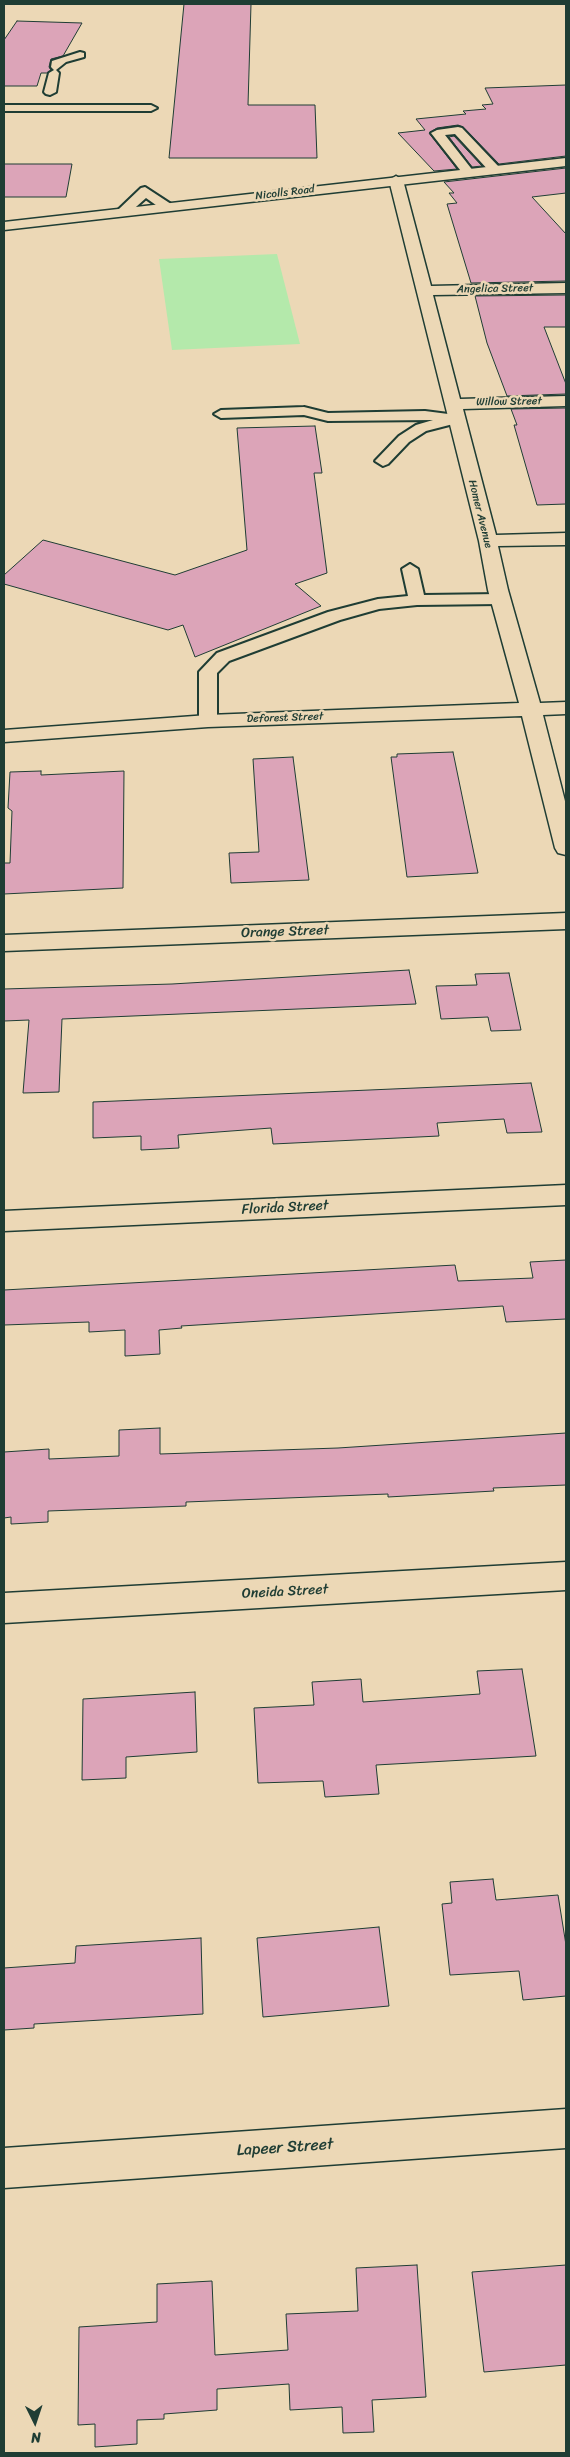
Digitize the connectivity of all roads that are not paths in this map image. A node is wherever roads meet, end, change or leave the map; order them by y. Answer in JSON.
{"nodes":[{"id":1,"x":80,"y":55,"type":"dead end"},
{"id":2,"x":50,"y":92,"type":"dead end"},
{"id":3,"x":4,"y":108,"type":"edge"},
{"id":4,"x":151,"y":108,"type":"dead end"},
{"id":5,"x":566,"y":162,"type":"edge"},
{"id":6,"x":495,"y":170,"type":"junction"},
{"id":7,"x":468,"y":172,"type":"junction"},
{"id":8,"x":396,"y":180,"type":"junction"},
{"id":9,"x":168,"y":206,"type":"junction"},
{"id":10,"x":123,"y":212,"type":"junction"},
{"id":11,"x":4,"y":226,"type":"edge"},
{"id":12,"x":566,"y":288,"type":"edge"},
{"id":13,"x":425,"y":291,"type":"junction"},
{"id":14,"x":566,"y":401,"type":"edge"},
{"id":15,"x":454,"y":411,"type":"junction"},
{"id":16,"x":221,"y":414,"type":"dead end"},
{"id":17,"x":383,"y":461,"type":"dead end"},
{"id":18,"x":566,"y":539,"type":"edge"},
{"id":19,"x":488,"y":541,"type":"junction"},
{"id":20,"x":410,"y":569,"type":"dead end"},
{"id":21,"x":500,"y":599,"type":"junction"},
{"id":22,"x":417,"y":600,"type":"junction"},
{"id":23,"x":566,"y":708,"type":"edge"},
{"id":24,"x":531,"y":709,"type":"junction"},
{"id":25,"x":208,"y":721,"type":"junction"},
{"id":26,"x":4,"y":736,"type":"edge"},
{"id":27,"x":566,"y":848,"type":"edge"},
{"id":28,"x":566,"y":921,"type":"edge"},
{"id":29,"x":4,"y":943,"type":"edge"},
{"id":30,"x":566,"y":1196,"type":"edge"},
{"id":31,"x":4,"y":1221,"type":"edge"},
{"id":32,"x":566,"y":1576,"type":"edge"},
{"id":33,"x":4,"y":1608,"type":"edge"},
{"id":34,"x":566,"y":2128,"type":"edge"},
{"id":35,"x":4,"y":2168,"type":"edge"}],
"edges":[{"from":1,"to":2,"type":"lane"},
{"from":3,"to":4,"type":"lane"},
{"from":5,"to":6,"type":"street","name":"Nicolls Road"},
{"from":6,"to":7,"type":"street","name":"Nicolls Road"},
{"from":6,"to":7,"type":"lane"},
{"from":7,"to":8,"type":"street","name":"Nicolls Road"},
{"from":8,"to":9,"type":"street","name":"Nicolls Road"},
{"from":8,"to":13,"type":"street","name":"Homer Avenue"},
{"from":9,"to":10,"type":"street","name":"Nicolls Road"},
{"from":9,"to":10,"type":"lane"},
{"from":10,"to":11,"type":"street","name":"Nicolls Road"},
{"from":12,"to":13,"type":"street","name":"Angelica Street"},
{"from":13,"to":15,"type":"street","name":"Homer Avenue"},
{"from":14,"to":15,"type":"street","name":"Willow Street"},
{"from":15,"to":16,"type":"lane"},
{"from":15,"to":17,"type":"lane"},
{"from":15,"to":19,"type":"street","name":"Homer Avenue"},
{"from":18,"to":19,"type":"street"},
{"from":19,"to":21,"type":"street","name":"Homer Avenue"},
{"from":20,"to":22,"type":"lane"},
{"from":21,"to":22,"type":"lane"},
{"from":21,"to":24,"type":"street","name":"Homer Avenue"},
{"from":22,"to":25,"type":"lane"},
{"from":23,"to":24,"type":"street","name":"Deforest Street"},
{"from":24,"to":25,"type":"street","name":"Deforest Street"},
{"from":24,"to":27,"type":"street","name":"Homer Avenue"},
{"from":25,"to":26,"type":"street","name":"Deforest Street"},
{"from":28,"to":29,"type":"street","name":"Orange Street"},
{"from":30,"to":31,"type":"street","name":"Florida Street"},
{"from":32,"to":33,"type":"street","name":"Oneida Street"},
{"from":34,"to":35,"type":"street","name":"Lapeer Street"}]}
